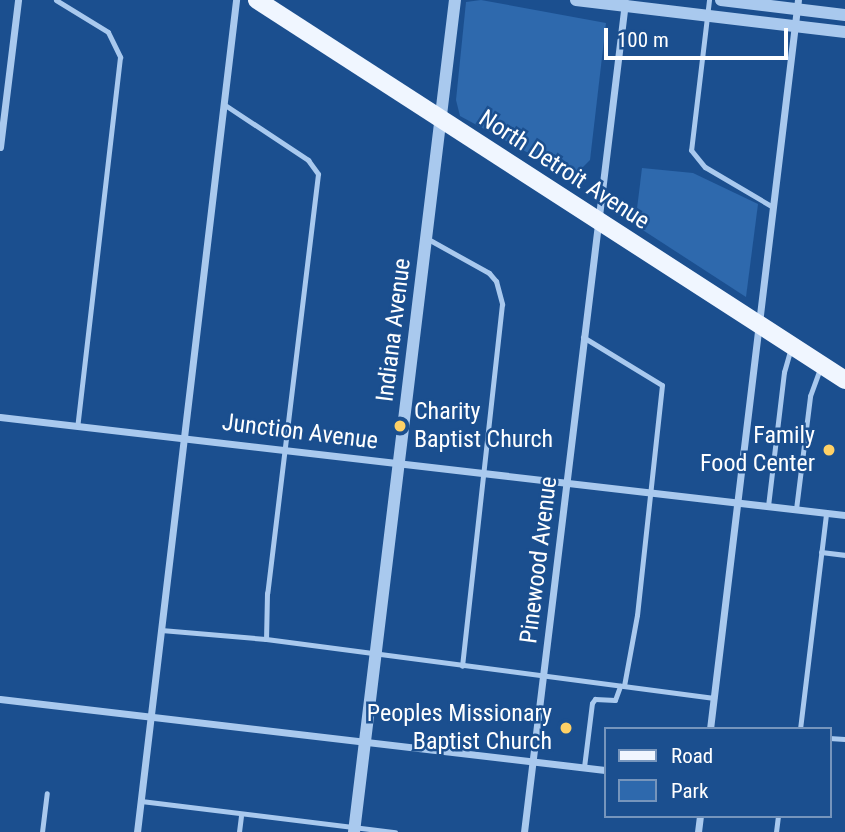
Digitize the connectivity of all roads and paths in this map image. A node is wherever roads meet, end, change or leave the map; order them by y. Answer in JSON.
{"nodes":[{"id":1,"x":18,"y":0,"type":"edge"},
{"id":2,"x":56,"y":0,"type":"edge"},
{"id":3,"x":236,"y":0,"type":"edge"},
{"id":4,"x":257,"y":0,"type":"edge"},
{"id":5,"x":455,"y":0,"type":"edge"},
{"id":6,"x":576,"y":0,"type":"edge"},
{"id":7,"x":709,"y":0,"type":"edge"},
{"id":8,"x":721,"y":0,"type":"edge"},
{"id":9,"x":625,"y":3,"type":"edge"},
{"id":10,"x":798,"y":5,"type":"edge"},
{"id":11,"x":845,"y":15,"type":"edge"},
{"id":12,"x":707,"y":16,"type":"junction"},
{"id":13,"x":795,"y":26,"type":"junction"},
{"id":14,"x":845,"y":32,"type":"edge"},
{"id":15,"x":225,"y":105,"type":"junction"},
{"id":16,"x":440,"y":120,"type":"junction"},
{"id":17,"x":0,"y":147,"type":"edge"},
{"id":18,"x":774,"y":207,"type":"junction"},
{"id":19,"x":597,"y":221,"type":"junction"},
{"id":20,"x":426,"y":238,"type":"junction"},
{"id":21,"x":760,"y":323,"type":"junction"},
{"id":22,"x":583,"y":337,"type":"junction"},
{"id":23,"x":792,"y":344,"type":"junction"},
{"id":24,"x":821,"y":364,"type":"junction"},
{"id":25,"x":845,"y":380,"type":"edge"},
{"id":26,"x":0,"y":417,"type":"edge"},
{"id":27,"x":77,"y":426,"type":"junction"},
{"id":28,"x":184,"y":438,"type":"junction"},
{"id":29,"x":286,"y":450,"type":"junction"},
{"id":30,"x":399,"y":463,"type":"junction"},
{"id":31,"x":484,"y":473,"type":"junction"},
{"id":32,"x":568,"y":483,"type":"junction"},
{"id":33,"x":651,"y":493,"type":"junction"},
{"id":34,"x":738,"y":503,"type":"junction"},
{"id":35,"x":768,"y":506,"type":"junction"},
{"id":36,"x":796,"y":509,"type":"junction"},
{"id":37,"x":826,"y":513,"type":"junction"},
{"id":38,"x":845,"y":515,"type":"edge"},
{"id":39,"x":821,"y":552,"type":"junction"},
{"id":40,"x":845,"y":555,"type":"edge"},
{"id":41,"x":161,"y":630,"type":"junction"},
{"id":42,"x":266,"y":639,"type":"junction"},
{"id":43,"x":375,"y":654,"type":"junction"},
{"id":44,"x":462,"y":666,"type":"junction"},
{"id":45,"x":545,"y":676,"type":"junction"},
{"id":46,"x":622,"y":686,"type":"junction"},
{"id":47,"x":714,"y":698,"type":"junction"},
{"id":48,"x":0,"y":699,"type":"edge"},
{"id":49,"x":151,"y":716,"type":"junction"},
{"id":50,"x":710,"y":727,"type":"edge"},
{"id":51,"x":800,"y":727,"type":"edge"},
{"id":52,"x":365,"y":741,"type":"junction"},
{"id":53,"x":533,"y":761,"type":"junction"},
{"id":54,"x":584,"y":767,"type":"junction"},
{"id":55,"x":604,"y":770,"type":"edge"},
{"id":56,"x":47,"y":793,"type":"dead end"},
{"id":57,"x":141,"y":801,"type":"junction"},
{"id":58,"x":241,"y":816,"type":"junction"},
{"id":59,"x":354,"y":830,"type":"edge"},
{"id":60,"x":42,"y":832,"type":"edge"},
{"id":61,"x":137,"y":832,"type":"edge"},
{"id":62,"x":239,"y":832,"type":"edge"},
{"id":63,"x":395,"y":832,"type":"edge"},
{"id":64,"x":524,"y":832,"type":"edge"}],
"edges":[{"from":1,"to":17,"type":"street"},
{"from":2,"to":27,"type":"lane"},
{"from":3,"to":15,"type":"street"},
{"from":4,"to":16,"type":"main road","name":"North Detroit Avenue"},
{"from":5,"to":16,"type":"street","name":"Indiana Avenue"},
{"from":6,"to":9,"type":"street"},
{"from":7,"to":12,"type":"lane"},
{"from":8,"to":10,"type":"street"},
{"from":9,"to":12,"type":"street"},
{"from":9,"to":19,"type":"street","name":"Pinewood Avenue"},
{"from":10,"to":11,"type":"street"},
{"from":10,"to":13,"type":"street"},
{"from":12,"to":13,"type":"street"},
{"from":12,"to":18,"type":"lane"},
{"from":13,"to":14,"type":"street"},
{"from":13,"to":18,"type":"street"},
{"from":15,"to":28,"type":"street"},
{"from":15,"to":29,"type":"lane"},
{"from":16,"to":19,"type":"main road","name":"North Detroit Avenue"},
{"from":16,"to":20,"type":"street","name":"Indiana Avenue"},
{"from":18,"to":21,"type":"street"},
{"from":19,"to":21,"type":"main road","name":"North Detroit Avenue"},
{"from":19,"to":22,"type":"street","name":"Pinewood Avenue"},
{"from":20,"to":30,"type":"street","name":"Indiana Avenue"},
{"from":20,"to":31,"type":"lane"},
{"from":21,"to":23,"type":"main road","name":"North Detroit Avenue"},
{"from":21,"to":34,"type":"street"},
{"from":22,"to":32,"type":"street","name":"Pinewood Avenue"},
{"from":22,"to":33,"type":"lane"},
{"from":23,"to":24,"type":"main road","name":"North Detroit Avenue"},
{"from":23,"to":35,"type":"lane"},
{"from":24,"to":25,"type":"main road","name":"North Detroit Avenue"},
{"from":24,"to":36,"type":"lane"},
{"from":26,"to":27,"type":"street","name":"Junction Avenue"},
{"from":27,"to":28,"type":"street","name":"Junction Avenue"},
{"from":28,"to":29,"type":"street","name":"Junction Avenue"},
{"from":28,"to":41,"type":"street"},
{"from":29,"to":30,"type":"street","name":"Junction Avenue"},
{"from":29,"to":42,"type":"lane"},
{"from":30,"to":31,"type":"street","name":"Junction Avenue"},
{"from":30,"to":43,"type":"street","name":"Indiana Avenue"},
{"from":31,"to":32,"type":"street","name":"Junction Avenue"},
{"from":31,"to":44,"type":"lane"},
{"from":32,"to":33,"type":"street","name":"Junction Avenue"},
{"from":32,"to":45,"type":"street","name":"Pinewood Avenue"},
{"from":33,"to":34,"type":"street","name":"Junction Avenue"},
{"from":33,"to":46,"type":"lane"},
{"from":34,"to":35,"type":"street","name":"Junction Avenue"},
{"from":34,"to":47,"type":"street"},
{"from":35,"to":36,"type":"street","name":"Junction Avenue"},
{"from":36,"to":37,"type":"street","name":"Junction Avenue"},
{"from":37,"to":38,"type":"street","name":"Junction Avenue"},
{"from":37,"to":39,"type":"lane"},
{"from":39,"to":40,"type":"lane"},
{"from":39,"to":51,"type":"lane"},
{"from":41,"to":42,"type":"lane"},
{"from":41,"to":49,"type":"street"},
{"from":42,"to":43,"type":"lane"},
{"from":43,"to":44,"type":"lane"},
{"from":43,"to":52,"type":"street","name":"Indiana Avenue"},
{"from":44,"to":45,"type":"lane"},
{"from":45,"to":46,"type":"lane"},
{"from":45,"to":53,"type":"street","name":"Pinewood Avenue"},
{"from":46,"to":47,"type":"lane"},
{"from":46,"to":54,"type":"lane"},
{"from":47,"to":50,"type":"street"},
{"from":48,"to":49,"type":"street"},
{"from":49,"to":52,"type":"street"},
{"from":49,"to":57,"type":"street"},
{"from":52,"to":53,"type":"street"},
{"from":52,"to":59,"type":"street","name":"Indiana Avenue"},
{"from":53,"to":54,"type":"street"},
{"from":53,"to":64,"type":"street","name":"Pinewood Avenue"},
{"from":54,"to":55,"type":"street"},
{"from":56,"to":60,"type":"lane"},
{"from":57,"to":58,"type":"lane"},
{"from":57,"to":61,"type":"street"},
{"from":58,"to":59,"type":"lane"},
{"from":58,"to":62,"type":"lane"},
{"from":59,"to":63,"type":"lane"}]}
